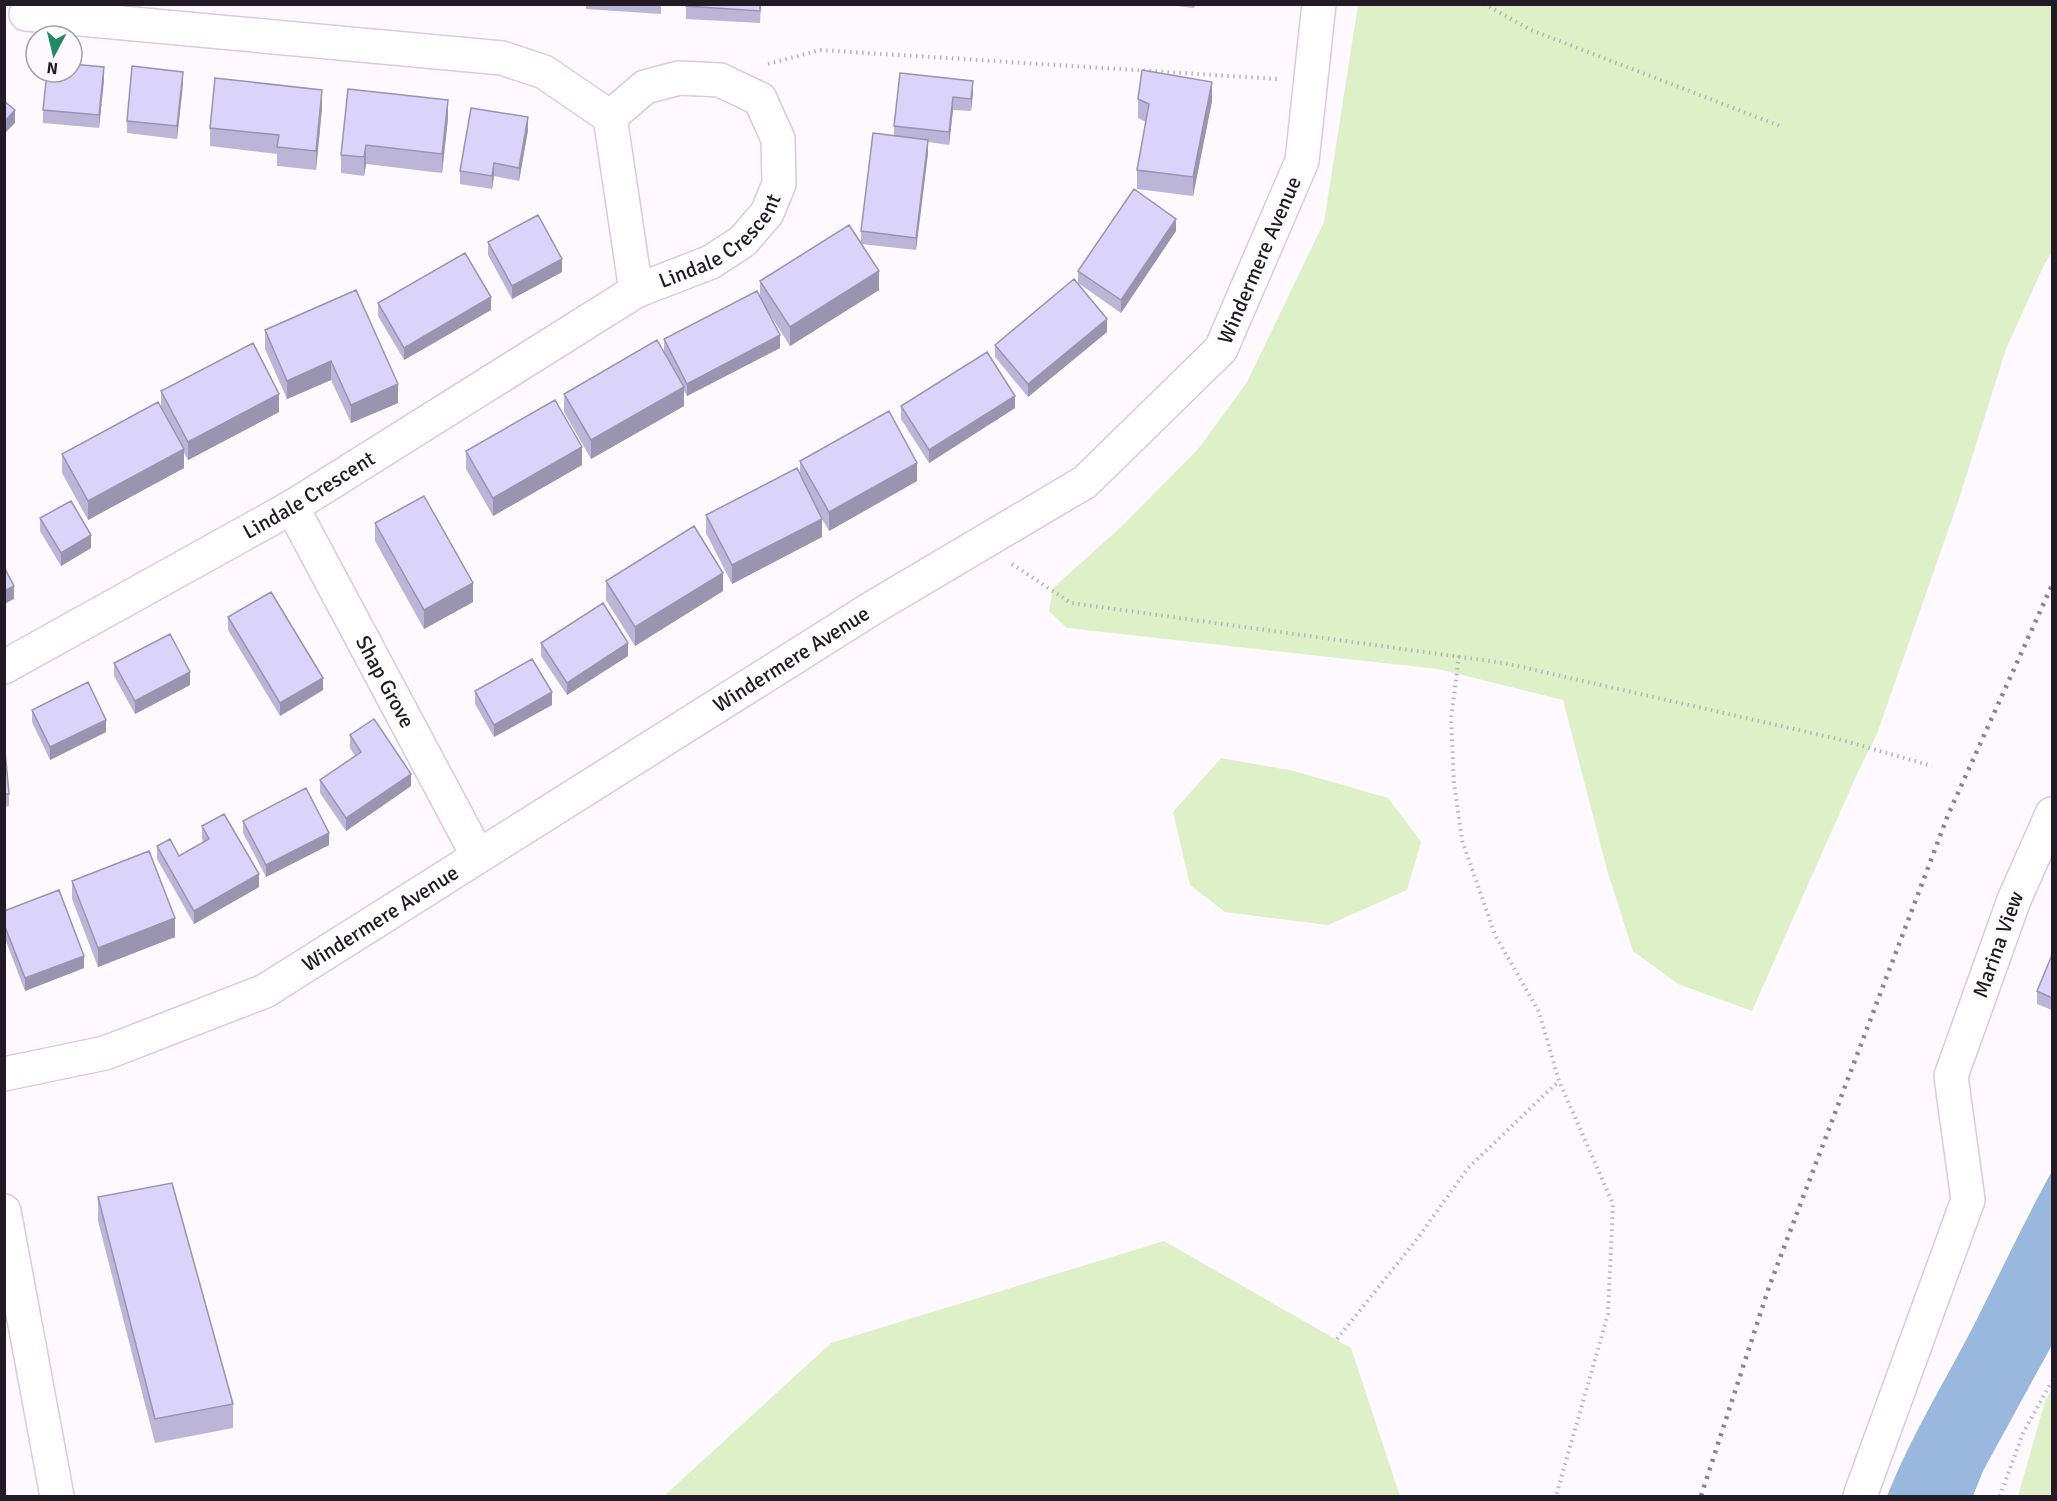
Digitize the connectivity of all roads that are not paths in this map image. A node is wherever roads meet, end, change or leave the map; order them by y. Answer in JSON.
{"nodes":[{"id":1,"x":1318,"y":4,"type":"edge"},
{"id":2,"x":19,"y":13,"type":"edge"},
{"id":3,"x":610,"y":117,"type":"junction"},
{"id":4,"x":636,"y":291,"type":"junction"},
{"id":5,"x":292,"y":507,"type":"junction"},
{"id":6,"x":4,"y":667,"type":"edge"},
{"id":7,"x":2052,"y":814,"type":"edge"},
{"id":8,"x":478,"y":856,"type":"junction"},
{"id":9,"x":4,"y":1074,"type":"edge"},
{"id":10,"x":4,"y":1211,"type":"edge"},
{"id":11,"x":57,"y":1497,"type":"edge"},
{"id":12,"x":1860,"y":1497,"type":"edge"}],
"edges":[{"from":1,"to":8,"type":"street","name":"Windermere Avenue"},
{"from":2,"to":3,"type":"street"},
{"from":3,"to":4,"type":"street"},
{"from":3,"to":4,"type":"street","name":"Lindale Crescent"},
{"from":4,"to":5,"type":"street","name":"Lindale Crescent"},
{"from":5,"to":6,"type":"street","name":"Lindale Crescent"},
{"from":5,"to":8,"type":"street","name":"Shap Grove"},
{"from":7,"to":12,"type":"street","name":"Marina View"},
{"from":8,"to":9,"type":"street","name":"Windermere Avenue"},
{"from":10,"to":11,"type":"street"}]}
